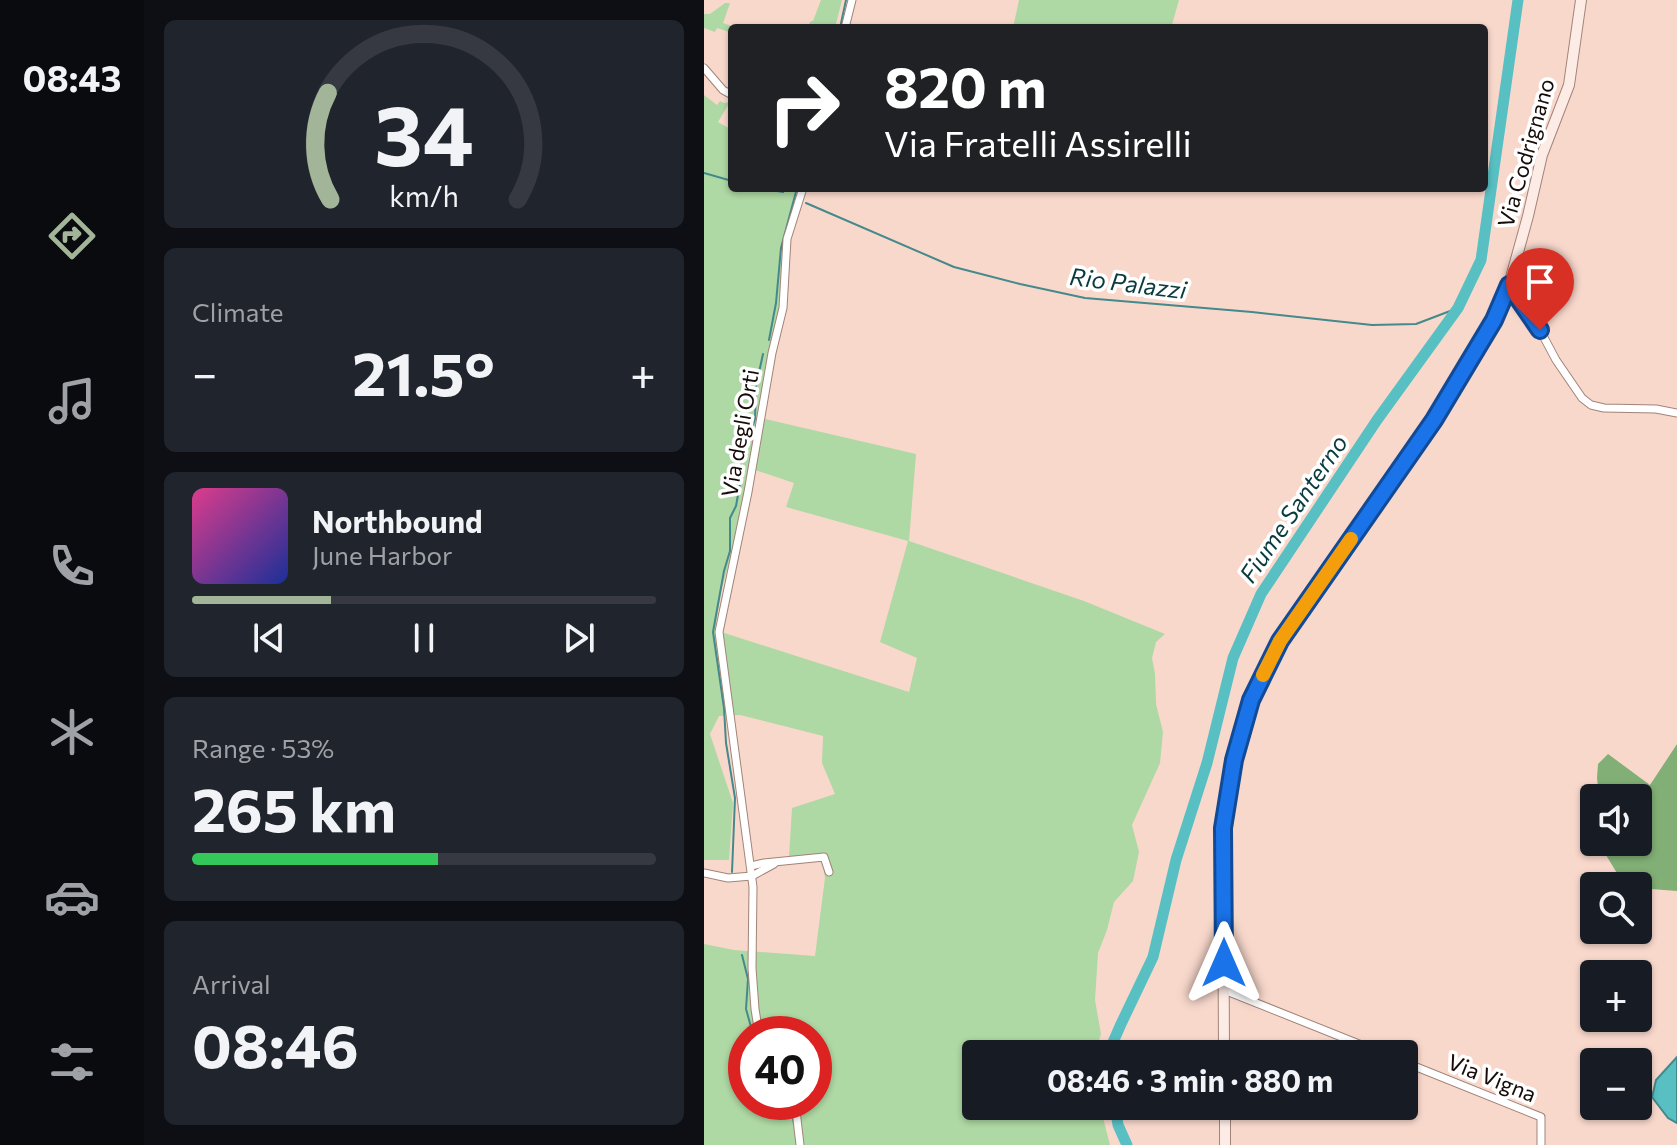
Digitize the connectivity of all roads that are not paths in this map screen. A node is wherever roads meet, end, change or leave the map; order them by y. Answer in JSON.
{"nodes":[{"id":1,"x":852,"y":0,"type":"edge"},
{"id":2,"x":1581,"y":0,"type":"edge"},
{"id":3,"x":846,"y":24,"type":"edge"},
{"id":4,"x":704,"y":68,"type":"edge"},
{"id":5,"x":728,"y":93,"type":"edge"},
{"id":6,"x":802,"y":192,"type":"edge"},
{"id":7,"x":1509,"y":285,"type":"junction"},
{"id":8,"x":1677,"y":413,"type":"edge"},
{"id":9,"x":776,"y":863,"type":"junction"},
{"id":10,"x":751,"y":866,"type":"junction"},
{"id":11,"x":829,"y":872,"type":"dead end"},
{"id":12,"x":704,"y":873,"type":"edge"},
{"id":13,"x":752,"y":876,"type":"junction"},
{"id":14,"x":1224,"y":990,"type":"junction"},
{"id":15,"x":756,"y":1016,"type":"edge"},
{"id":16,"x":1224,"y":1040,"type":"edge"},
{"id":17,"x":1349,"y":1040,"type":"edge"},
{"id":18,"x":1418,"y":1068,"type":"edge"},
{"id":19,"x":797,"y":1120,"type":"edge"},
{"id":20,"x":1225,"y":1120,"type":"edge"},
{"id":21,"x":800,"y":1145,"type":"edge"},
{"id":22,"x":1225,"y":1145,"type":"edge"},
{"id":23,"x":1541,"y":1145,"type":"edge"}],
"edges":[{"from":1,"to":3,"type":"street"},
{"from":2,"to":7,"type":"street","name":"Via Codrignano"},
{"from":4,"to":5,"type":"street"},
{"from":6,"to":10,"type":"street","name":"Via degli Orti"},
{"from":7,"to":8,"type":"street"},
{"from":7,"to":14,"type":"street","name":"Via Codrignano"},
{"from":9,"to":10,"type":"street"},
{"from":9,"to":11,"type":"street"},
{"from":9,"to":13,"type":"street"},
{"from":10,"to":13,"type":"street","name":"Via degli Orti"},
{"from":12,"to":13,"type":"street"},
{"from":13,"to":15,"type":"street","name":"Via degli Orti"},
{"from":14,"to":16,"type":"street","name":"Via Codrignano"},
{"from":14,"to":17,"type":"street"},
{"from":18,"to":23,"type":"street","name":"Via Vigna"},
{"from":19,"to":21,"type":"street"},
{"from":20,"to":22,"type":"street"}]}
